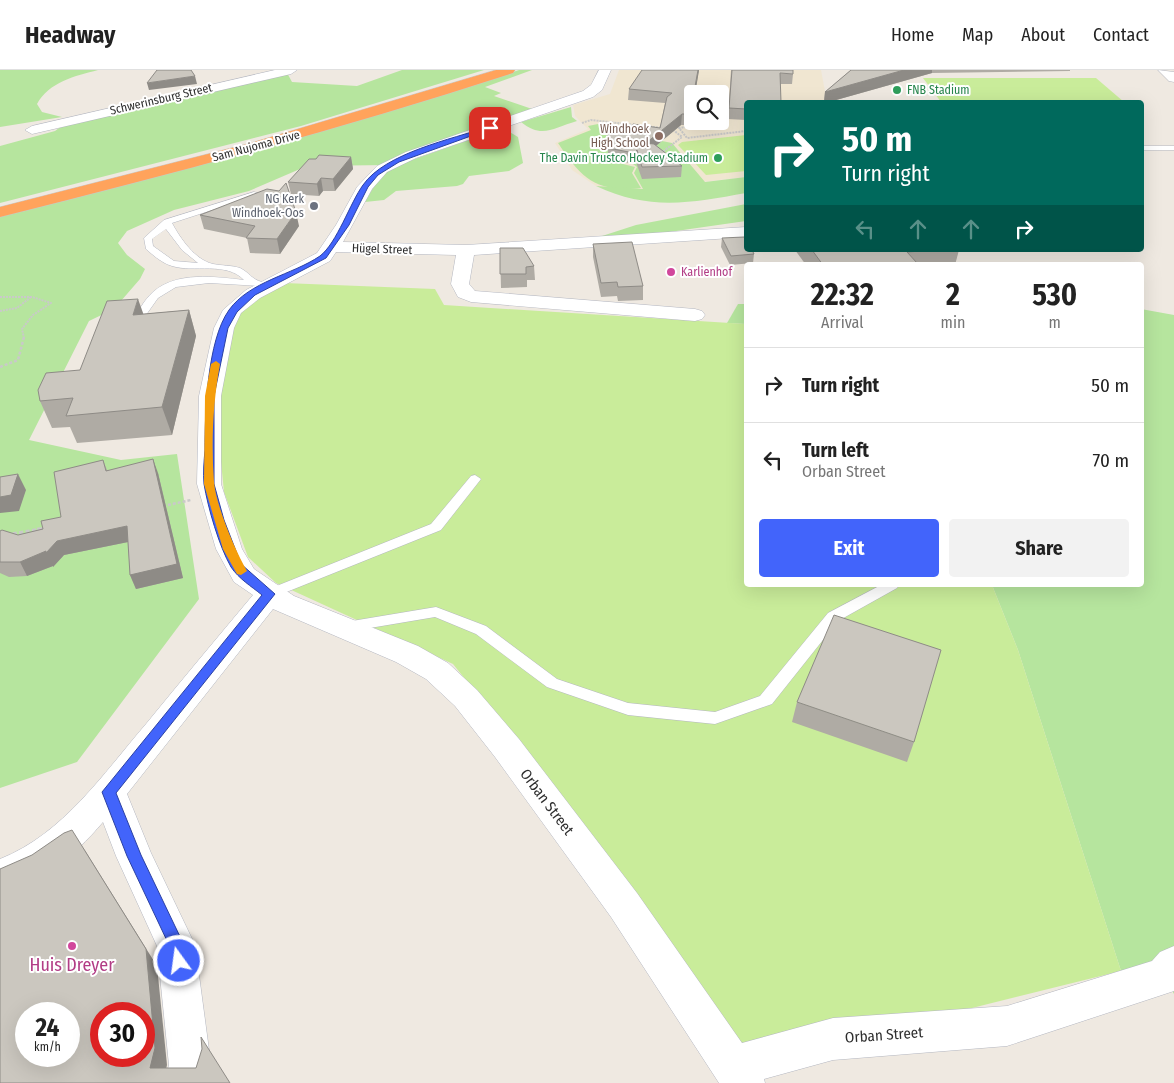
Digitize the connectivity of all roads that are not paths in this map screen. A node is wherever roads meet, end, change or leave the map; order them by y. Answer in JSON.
{"nodes":[{"id":1,"x":291,"y":70,"type":"edge"},
{"id":2,"x":490,"y":70,"type":"edge"},
{"id":3,"x":509,"y":70,"type":"edge"},
{"id":4,"x":605,"y":70,"type":"edge"},
{"id":5,"x":1164,"y":70,"type":"edge"},
{"id":6,"x":1174,"y":78,"type":"edge"},
{"id":7,"x":32,"y":130,"type":"dead end"},
{"id":8,"x":1144,"y":148,"type":"edge"},
{"id":9,"x":1174,"y":148,"type":"edge"},
{"id":10,"x":257,"y":194,"type":"edge"},
{"id":11,"x":0,"y":204,"type":"edge"},
{"id":12,"x":0,"y":212,"type":"edge"},
{"id":13,"x":167,"y":222,"type":"junction"},
{"id":14,"x":744,"y":232,"type":"edge"},
{"id":15,"x":332,"y":247,"type":"junction"},
{"id":16,"x":466,"y":250,"type":"junction"},
{"id":17,"x":216,"y":268,"type":"junction"},
{"id":18,"x":260,"y":284,"type":"junction"},
{"id":19,"x":695,"y":315,"type":"dead end"},
{"id":20,"x":137,"y":320,"type":"edge"},
{"id":21,"x":475,"y":479,"type":"dead end"},
{"id":22,"x":888,"y":587,"type":"edge"},
{"id":23,"x":269,"y":594,"type":"junction"},
{"id":24,"x":346,"y":627,"type":"junction"},
{"id":25,"x":109,"y":792,"type":"junction"},
{"id":26,"x":0,"y":876,"type":"edge"},
{"id":27,"x":1171,"y":978,"type":"edge"},
{"id":28,"x":738,"y":1075,"type":"edge"},
{"id":29,"x":185,"y":1083,"type":"edge"}],
"edges":[{"from":1,"to":7,"type":"street","name":"Schwerinsburg Street"},
{"from":2,"to":11,"type":"highway","name":"Sam Nujoma Drive"},
{"from":3,"to":12,"type":"highway","name":"Sam Nujoma Drive"},
{"from":4,"to":15,"type":"street","name":"Hügel Street"},
{"from":5,"to":6,"type":"street"},
{"from":8,"to":9,"type":"lane"},
{"from":10,"to":13,"type":"lane"},
{"from":13,"to":17,"type":"lane"},
{"from":13,"to":17,"type":"lane"},
{"from":14,"to":16,"type":"street","name":"Hügel Street"},
{"from":15,"to":16,"type":"street","name":"Hügel Street"},
{"from":15,"to":18,"type":"street","name":"Orban Street"},
{"from":16,"to":19,"type":"street"},
{"from":17,"to":18,"type":"lane"},
{"from":18,"to":20,"type":"lane"},
{"from":18,"to":23,"type":"street","name":"Orban Street"},
{"from":21,"to":23,"type":"lane"},
{"from":22,"to":24,"type":"lane"},
{"from":23,"to":24,"type":"street","name":"Orban Street"},
{"from":23,"to":25,"type":"street"},
{"from":24,"to":28,"type":"street","name":"Orban Street"},
{"from":25,"to":26,"type":"street"},
{"from":25,"to":29,"type":"street"},
{"from":27,"to":28,"type":"street","name":"Orban Street"}]}
